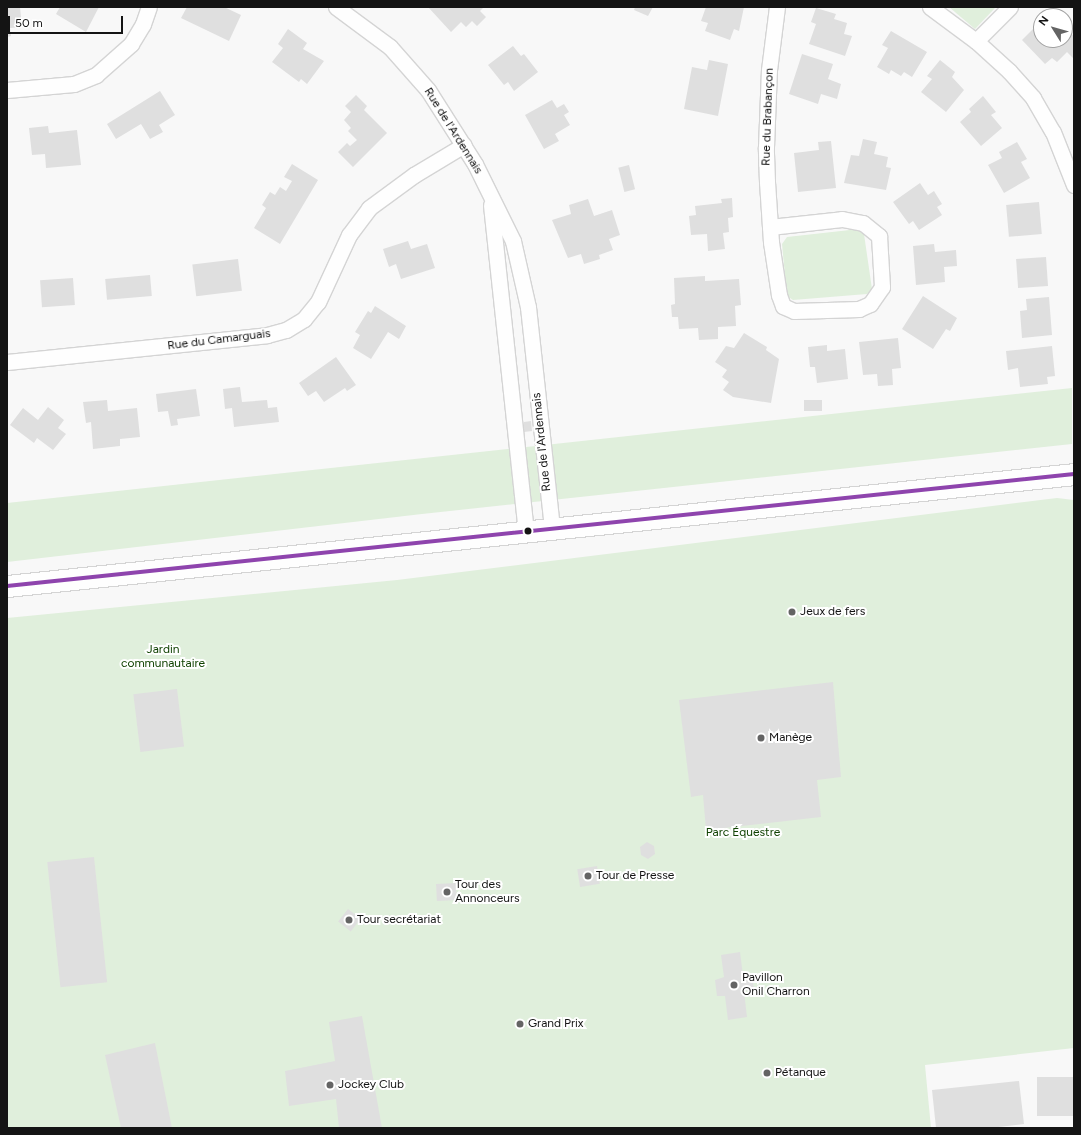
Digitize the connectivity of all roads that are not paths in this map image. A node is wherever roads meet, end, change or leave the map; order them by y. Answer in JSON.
{"nodes":[{"id":1,"x":149,"y":7,"type":"edge"},
{"id":2,"x":336,"y":7,"type":"edge"},
{"id":3,"x":777,"y":7,"type":"edge"},
{"id":4,"x":930,"y":7,"type":"edge"},
{"id":5,"x":1010,"y":7,"type":"edge"},
{"id":6,"x":976,"y":41,"type":"junction"},
{"id":7,"x":7,"y":90,"type":"edge"},
{"id":8,"x":464,"y":145,"type":"junction"},
{"id":9,"x":1074,"y":185,"type":"edge"},
{"id":10,"x":490,"y":196,"type":"junction"},
{"id":11,"x":770,"y":227,"type":"junction"},
{"id":12,"x":528,"y":307,"type":"junction"},
{"id":13,"x":503,"y":310,"type":"junction"},
{"id":14,"x":7,"y":362,"type":"edge"},
{"id":15,"x":1074,"y":474,"type":"edge"},
{"id":16,"x":552,"y":528,"type":"junction"},
{"id":17,"x":526,"y":531,"type":"junction"},
{"id":18,"x":7,"y":586,"type":"edge"}],
"edges":[{"from":1,"to":7,"type":"street"},
{"from":2,"to":8,"type":"street","name":"Rue de l'Ardennais"},
{"from":3,"to":11,"type":"street","name":"Rue du Brabançon"},
{"from":4,"to":6,"type":"street"},
{"from":5,"to":6,"type":"street"},
{"from":6,"to":9,"type":"street"},
{"from":8,"to":10,"type":"street","name":"Rue de l'Ardennais"},
{"from":8,"to":14,"type":"street","name":"Rue du Camarguais"},
{"from":10,"to":12,"type":"street","name":"Rue de l'Ardennais"},
{"from":10,"to":13,"type":"street","name":"Rue de l'Ardennais"},
{"from":11,"to":11,"type":"street","name":"Rue du Brabançon"},
{"from":12,"to":13,"type":"street"},
{"from":12,"to":16,"type":"street","name":"Rue de l'Ardennais"},
{"from":13,"to":17,"type":"street","name":"Rue de l'Ardennais"},
{"from":15,"to":16,"type":"street"},
{"from":16,"to":17,"type":"street"},
{"from":17,"to":18,"type":"street"}]}
